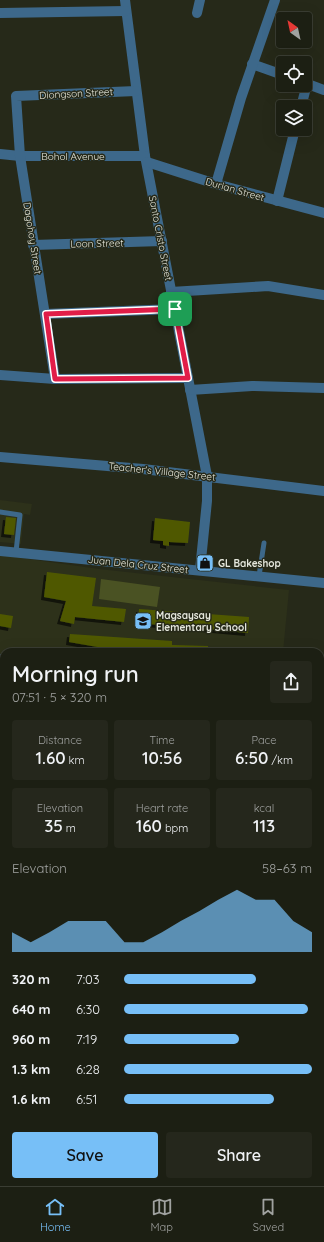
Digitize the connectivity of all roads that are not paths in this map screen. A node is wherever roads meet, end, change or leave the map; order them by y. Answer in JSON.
{"nodes":[{"id":1,"x":125,"y":0,"type":"edge"},
{"id":2,"x":200,"y":0,"type":"edge"},
{"id":3,"x":275,"y":0,"type":"edge"},
{"id":4,"x":126,"y":11,"type":"junction"},
{"id":5,"x":0,"y":13,"type":"edge"},
{"id":6,"x":197,"y":13,"type":"dead end"},
{"id":7,"x":252,"y":64,"type":"junction"},
{"id":8,"x":276,"y":73,"type":"edge"},
{"id":9,"x":312,"y":85,"type":"edge"},
{"id":10,"x":324,"y":90,"type":"edge"},
{"id":11,"x":136,"y":91,"type":"junction"},
{"id":12,"x":16,"y":96,"type":"joint"},
{"id":13,"x":293,"y":136,"type":"edge"},
{"id":14,"x":0,"y":154,"type":"edge"},
{"id":15,"x":20,"y":156,"type":"junction"},
{"id":16,"x":146,"y":159,"type":"junction"},
{"id":17,"x":216,"y":184,"type":"junction"},
{"id":18,"x":277,"y":200,"type":"junction"},
{"id":19,"x":324,"y":213,"type":"edge"},
{"id":20,"x":162,"y":241,"type":"junction"},
{"id":21,"x":33,"y":245,"type":"junction"},
{"id":22,"x":171,"y":292,"type":"junction"},
{"id":23,"x":324,"y":296,"type":"edge"},
{"id":24,"x":175,"y":309,"type":"junction"},
{"id":25,"x":46,"y":314,"type":"junction"},
{"id":26,"x":0,"y":375,"type":"edge"},
{"id":27,"x":188,"y":378,"type":"junction"},
{"id":28,"x":55,"y":379,"type":"junction"},
{"id":29,"x":324,"y":388,"type":"edge"},
{"id":30,"x":190,"y":390,"type":"junction"},
{"id":31,"x":0,"y":457,"type":"edge"},
{"id":32,"x":207,"y":476,"type":"junction"},
{"id":33,"x":324,"y":490,"type":"edge"},
{"id":34,"x":0,"y":512,"type":"edge"},
{"id":35,"x":264,"y":543,"type":"dead end"},
{"id":36,"x":0,"y":551,"type":"edge"},
{"id":37,"x":16,"y":552,"type":"junction"},
{"id":38,"x":200,"y":570,"type":"junction"},
{"id":39,"x":259,"y":576,"type":"junction"},
{"id":40,"x":324,"y":582,"type":"edge"}],
"edges":[{"from":1,"to":4,"type":"street","name":"Santo Cristo Street"},
{"from":2,"to":6,"type":"street"},
{"from":3,"to":7,"type":"street"},
{"from":4,"to":5,"type":"street"},
{"from":4,"to":11,"type":"street","name":"Santo Cristo Street"},
{"from":7,"to":8,"type":"street"},
{"from":7,"to":17,"type":"street"},
{"from":9,"to":10,"type":"street"},
{"from":11,"to":12,"type":"street","name":"Diongson Street"},
{"from":11,"to":16,"type":"street","name":"Santo Cristo Street"},
{"from":12,"to":15,"type":"street","name":"Dagohoy Street"},
{"from":13,"to":18,"type":"street"},
{"from":14,"to":15,"type":"street","name":"Bohol Avenue"},
{"from":15,"to":16,"type":"street","name":"Bohol Avenue"},
{"from":15,"to":21,"type":"street","name":"Dagohoy Street"},
{"from":16,"to":17,"type":"street","name":"Durian Street"},
{"from":16,"to":20,"type":"street","name":"Santo Cristo Street"},
{"from":17,"to":18,"type":"street","name":"Durian Street"},
{"from":18,"to":19,"type":"street","name":"Durian Street"},
{"from":20,"to":21,"type":"street","name":"Loon Street"},
{"from":20,"to":22,"type":"street","name":"Santo Cristo Street"},
{"from":21,"to":25,"type":"street","name":"Dagohoy Street"},
{"from":22,"to":23,"type":"street"},
{"from":22,"to":24,"type":"street","name":"Santo Cristo Street"},
{"from":24,"to":25,"type":"street"},
{"from":24,"to":27,"type":"street","name":"Santo Cristo Street"},
{"from":25,"to":28,"type":"street","name":"Dagohoy Street"},
{"from":26,"to":28,"type":"street"},
{"from":27,"to":28,"type":"street"},
{"from":27,"to":30,"type":"street","name":"Santo Cristo Street"},
{"from":29,"to":30,"type":"street"},
{"from":30,"to":32,"type":"street","name":"Santo Cristo Street"},
{"from":31,"to":32,"type":"street","name":"Teacher's Village Street"},
{"from":32,"to":33,"type":"street","name":"Teacher's Village Street"},
{"from":32,"to":38,"type":"street","name":"Santo Cristo Street"},
{"from":34,"to":37,"type":"lane"},
{"from":35,"to":39,"type":"lane"},
{"from":36,"to":37,"type":"street","name":"Juan Dela Cruz Street"},
{"from":37,"to":38,"type":"street","name":"Juan Dela Cruz Street"},
{"from":38,"to":39,"type":"street","name":"Juan Dela Cruz Street"},
{"from":39,"to":40,"type":"street","name":"Juan Dela Cruz Street"}]}
